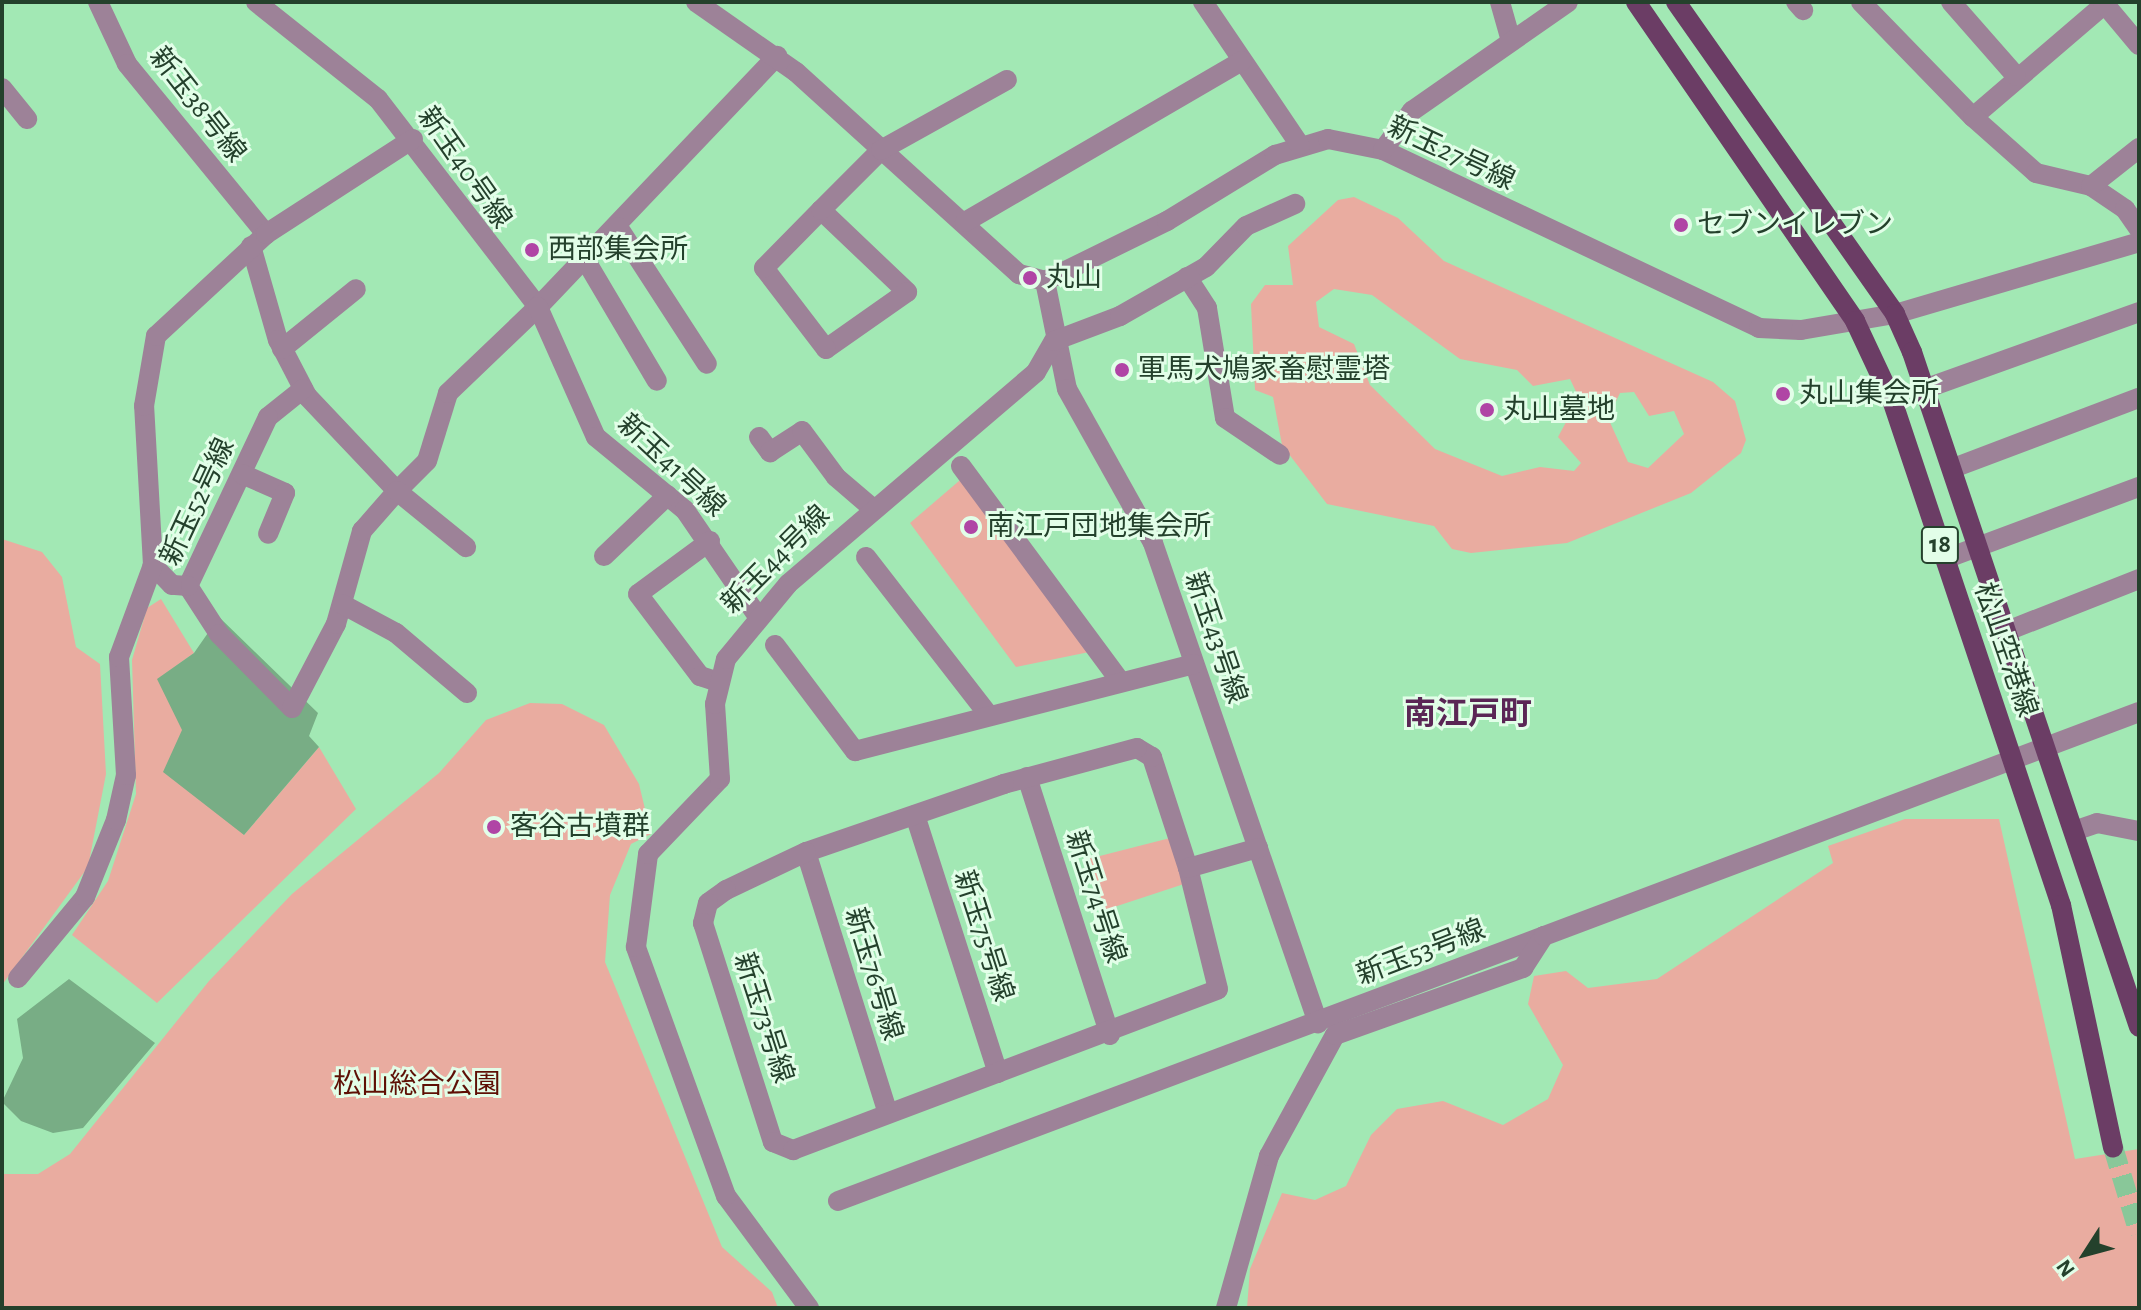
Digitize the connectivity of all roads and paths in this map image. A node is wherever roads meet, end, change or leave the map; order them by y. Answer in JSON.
{"nodes":[{"id":1,"x":98,"y":2,"type":"edge"},
{"id":2,"x":256,"y":2,"type":"edge"},
{"id":3,"x":696,"y":2,"type":"edge"},
{"id":4,"x":1203,"y":2,"type":"edge"},
{"id":5,"x":1500,"y":2,"type":"edge"},
{"id":6,"x":1568,"y":2,"type":"edge"},
{"id":7,"x":1636,"y":2,"type":"edge"},
{"id":8,"x":1676,"y":2,"type":"edge"},
{"id":9,"x":1861,"y":2,"type":"edge"},
{"id":10,"x":1951,"y":2,"type":"edge"},
{"id":11,"x":2104,"y":3,"type":"edge"},
{"id":12,"x":1511,"y":41,"type":"junction"},
{"id":13,"x":2139,"y":45,"type":"edge"},
{"id":14,"x":777,"y":56,"type":"junction"},
{"id":15,"x":1242,"y":61,"type":"junction"},
{"id":16,"x":2016,"y":76,"type":"junction"},
{"id":17,"x":1007,"y":80,"type":"dead end"},
{"id":18,"x":2,"y":88,"type":"edge"},
{"id":19,"x":1973,"y":117,"type":"junction"},
{"id":20,"x":27,"y":119,"type":"dead end"},
{"id":21,"x":413,"y":139,"type":"junction"},
{"id":22,"x":1300,"y":145,"type":"junction"},
{"id":23,"x":2139,"y":148,"type":"edge"},
{"id":24,"x":881,"y":150,"type":"junction"},
{"id":25,"x":1383,"y":150,"type":"junction"},
{"id":26,"x":2091,"y":186,"type":"junction"},
{"id":27,"x":1295,"y":204,"type":"dead end"},
{"id":28,"x":821,"y":210,"type":"junction"},
{"id":29,"x":965,"y":222,"type":"junction"},
{"id":30,"x":618,"y":227,"type":"junction"},
{"id":31,"x":2139,"y":229,"type":"edge"},
{"id":32,"x":259,"y":240,"type":"junction"},
{"id":33,"x":2139,"y":242,"type":"edge"},
{"id":34,"x":586,"y":261,"type":"junction"},
{"id":35,"x":1187,"y":277,"type":"junction"},
{"id":36,"x":1045,"y":281,"type":"junction"},
{"id":37,"x":356,"y":289,"type":"dead end"},
{"id":38,"x":538,"y":307,"type":"junction"},
{"id":39,"x":2139,"y":312,"type":"edge"},
{"id":40,"x":1895,"y":314,"type":"junction"},
{"id":41,"x":1855,"y":321,"type":"junction"},
{"id":42,"x":1054,"y":341,"type":"junction"},
{"id":43,"x":282,"y":349,"type":"junction"},
{"id":44,"x":707,"y":364,"type":"dead end"},
{"id":45,"x":657,"y":381,"type":"dead end"},
{"id":46,"x":1927,"y":388,"type":"junction"},
{"id":47,"x":303,"y":389,"type":"junction"},
{"id":48,"x":2139,"y":398,"type":"edge"},
{"id":49,"x":759,"y":437,"type":"dead end"},
{"id":50,"x":1280,"y":455,"type":"dead end"},
{"id":51,"x":961,"y":466,"type":"dead end"},
{"id":52,"x":1956,"y":467,"type":"junction"},
{"id":53,"x":242,"y":474,"type":"junction"},
{"id":54,"x":2139,"y":487,"type":"edge"},
{"id":55,"x":397,"y":491,"type":"junction"},
{"id":56,"x":668,"y":495,"type":"junction"},
{"id":57,"x":871,"y":507,"type":"junction"},
{"id":58,"x":268,"y":534,"type":"dead end"},
{"id":59,"x":710,"y":541,"type":"junction"},
{"id":60,"x":1981,"y":546,"type":"junction"},
{"id":61,"x":466,"y":547,"type":"dead end"},
{"id":62,"x":604,"y":556,"type":"dead end"},
{"id":63,"x":866,"y":557,"type":"dead end"},
{"id":64,"x":1945,"y":559,"type":"junction"},
{"id":65,"x":153,"y":565,"type":"junction"},
{"id":66,"x":2139,"y":579,"type":"edge"},
{"id":67,"x":188,"y":586,"type":"junction"},
{"id":68,"x":342,"y":604,"type":"junction"},
{"id":69,"x":757,"y":615,"type":"junction"},
{"id":70,"x":2007,"y":631,"type":"junction"},
{"id":71,"x":775,"y":645,"type":"dead end"},
{"id":72,"x":1194,"y":664,"type":"junction"},
{"id":73,"x":1118,"y":678,"type":"junction"},
{"id":74,"x":718,"y":682,"type":"junction"},
{"id":75,"x":467,"y":693,"type":"dead end"},
{"id":76,"x":2139,"y":712,"type":"edge"},
{"id":77,"x":987,"y":713,"type":"junction"},
{"id":78,"x":2046,"y":747,"type":"junction"},
{"id":79,"x":2012,"y":759,"type":"junction"},
{"id":80,"x":1027,"y":777,"type":"junction"},
{"id":81,"x":915,"y":815,"type":"junction"},
{"id":82,"x":2074,"y":831,"type":"junction"},
{"id":83,"x":2139,"y":831,"type":"edge"},
{"id":84,"x":1258,"y":848,"type":"junction"},
{"id":85,"x":806,"y":852,"type":"junction"},
{"id":86,"x":1188,"y":868,"type":"junction"},
{"id":87,"x":1544,"y":936,"type":"junction"},
{"id":88,"x":18,"y":978,"type":"dead end"},
{"id":89,"x":1318,"y":1023,"type":"junction"},
{"id":90,"x":2139,"y":1027,"type":"edge"},
{"id":91,"x":1110,"y":1035,"type":"junction"},
{"id":92,"x":998,"y":1073,"type":"junction"},
{"id":93,"x":888,"y":1113,"type":"junction"},
{"id":94,"x":2113,"y":1147,"type":"tunnel mouth"},
{"id":95,"x":838,"y":1201,"type":"dead end"},
{"id":96,"x":809,"y":1308,"type":"edge"},
{"id":97,"x":1226,"y":1308,"type":"edge"}],
"edges":[{"from":1,"to":32,"type":"street","name":"新玉38号線"},
{"from":2,"to":21,"type":"street","name":"新玉40号線"},
{"from":3,"to":14,"type":"street"},
{"from":4,"to":15,"type":"street"},
{"from":5,"to":12,"type":"street"},
{"from":6,"to":12,"type":"street"},
{"from":7,"to":41,"type":"main road","name":"松山空港線","number":"18"},
{"from":8,"to":40,"type":"main road","name":"松山空港線","number":"18"},
{"from":9,"to":19,"type":"street"},
{"from":10,"to":16,"type":"street"},
{"from":11,"to":13,"type":"street"},
{"from":11,"to":16,"type":"street"},
{"from":12,"to":25,"type":"street"},
{"from":14,"to":24,"type":"street"},
{"from":14,"to":30,"type":"street"},
{"from":15,"to":22,"type":"street"},
{"from":15,"to":29,"type":"street"},
{"from":16,"to":19,"type":"street"},
{"from":17,"to":24,"type":"street"},
{"from":18,"to":20,"type":"street"},
{"from":19,"to":26,"type":"street"},
{"from":21,"to":32,"type":"street"},
{"from":21,"to":38,"type":"street","name":"新玉40号線"},
{"from":22,"to":25,"type":"street","name":"新玉27号線"},
{"from":22,"to":36,"type":"street","name":"新玉27号線"},
{"from":23,"to":26,"type":"street"},
{"from":24,"to":28,"type":"street"},
{"from":24,"to":29,"type":"street"},
{"from":25,"to":41,"type":"street","name":"新玉27号線"},
{"from":26,"to":31,"type":"street"},
{"from":27,"to":35,"type":"street"},
{"from":28,"to":28,"type":"street"},
{"from":29,"to":36,"type":"street"},
{"from":30,"to":34,"type":"street"},
{"from":30,"to":44,"type":"street"},
{"from":32,"to":43,"type":"street"},
{"from":32,"to":65,"type":"street"},
{"from":33,"to":40,"type":"street","name":"新玉27号線"},
{"from":34,"to":38,"type":"street"},
{"from":34,"to":45,"type":"street"},
{"from":35,"to":42,"type":"street"},
{"from":35,"to":50,"type":"street"},
{"from":36,"to":42,"type":"street","name":"新玉43号線"},
{"from":37,"to":43,"type":"street"},
{"from":38,"to":55,"type":"street","name":"新玉52号線"},
{"from":38,"to":56,"type":"street","name":"新玉41号線"},
{"from":39,"to":46,"type":"street"},
{"from":40,"to":41,"type":"street","name":"新玉27号線"},
{"from":40,"to":46,"type":"main road","name":"松山空港線","number":"18"},
{"from":41,"to":64,"type":"main road","name":"松山空港線","number":"18"},
{"from":42,"to":57,"type":"street","name":"新玉44号線"},
{"from":42,"to":72,"type":"street","name":"新玉43号線"},
{"from":43,"to":47,"type":"street"},
{"from":46,"to":52,"type":"main road","name":"松山空港線","number":"18"},
{"from":47,"to":53,"type":"street","name":"新玉52号線"},
{"from":47,"to":55,"type":"street"},
{"from":48,"to":52,"type":"street"},
{"from":49,"to":57,"type":"street"},
{"from":51,"to":73,"type":"street"},
{"from":52,"to":60,"type":"main road","name":"松山空港線","number":"18"},
{"from":53,"to":58,"type":"street"},
{"from":53,"to":67,"type":"street","name":"新玉52号線"},
{"from":54,"to":60,"type":"street"},
{"from":55,"to":61,"type":"street"},
{"from":55,"to":68,"type":"street","name":"新玉52号線"},
{"from":56,"to":59,"type":"street","name":"新玉41号線"},
{"from":56,"to":62,"type":"street"},
{"from":57,"to":69,"type":"street","name":"新玉44号線"},
{"from":59,"to":69,"type":"street","name":"新玉41号線"},
{"from":59,"to":74,"type":"street"},
{"from":60,"to":64,"type":"street"},
{"from":60,"to":70,"type":"main road","name":"松山空港線","number":"18"},
{"from":63,"to":77,"type":"street"},
{"from":64,"to":79,"type":"main road","name":"松山空港線","number":"18"},
{"from":65,"to":67,"type":"street"},
{"from":65,"to":88,"type":"street"},
{"from":66,"to":70,"type":"street"},
{"from":67,"to":68,"type":"street","name":"新玉52号線"},
{"from":68,"to":75,"type":"street"},
{"from":69,"to":74,"type":"street","name":"新玉44号線"},
{"from":70,"to":78,"type":"main road","name":"松山空港線","number":"18"},
{"from":71,"to":77,"type":"street"},
{"from":72,"to":73,"type":"street"},
{"from":72,"to":84,"type":"street","name":"新玉43号線"},
{"from":73,"to":77,"type":"street"},
{"from":74,"to":96,"type":"street","name":"新玉44号線"},
{"from":76,"to":78,"type":"street","name":"新玉53号線"},
{"from":78,"to":79,"type":"street","name":"新玉53号線"},
{"from":78,"to":82,"type":"main road","name":"松山空港線","number":"18"},
{"from":79,"to":87,"type":"street","name":"新玉53号線"},
{"from":79,"to":94,"type":"main road","name":"松山空港線","number":"18"},
{"from":80,"to":81,"type":"street","name":"新玉73号線"},
{"from":80,"to":86,"type":"street","name":"新玉73号線"},
{"from":80,"to":91,"type":"street","name":"新玉74号線"},
{"from":81,"to":85,"type":"street","name":"新玉73号線"},
{"from":81,"to":92,"type":"street","name":"新玉75号線"},
{"from":82,"to":83,"type":"street"},
{"from":82,"to":90,"type":"main road","name":"松山空港線","number":"18"},
{"from":84,"to":86,"type":"street"},
{"from":84,"to":89,"type":"street","name":"新玉43号線"},
{"from":85,"to":93,"type":"street","name":"新玉76号線"},
{"from":85,"to":93,"type":"street","name":"新玉73号線"},
{"from":86,"to":91,"type":"street","name":"新玉73号線"},
{"from":87,"to":89,"type":"street","name":"新玉53号線"},
{"from":87,"to":97,"type":"street"},
{"from":89,"to":95,"type":"street","name":"新玉53号線"},
{"from":91,"to":92,"type":"street","name":"新玉73号線"},
{"from":92,"to":93,"type":"street","name":"新玉73号線"}]}
